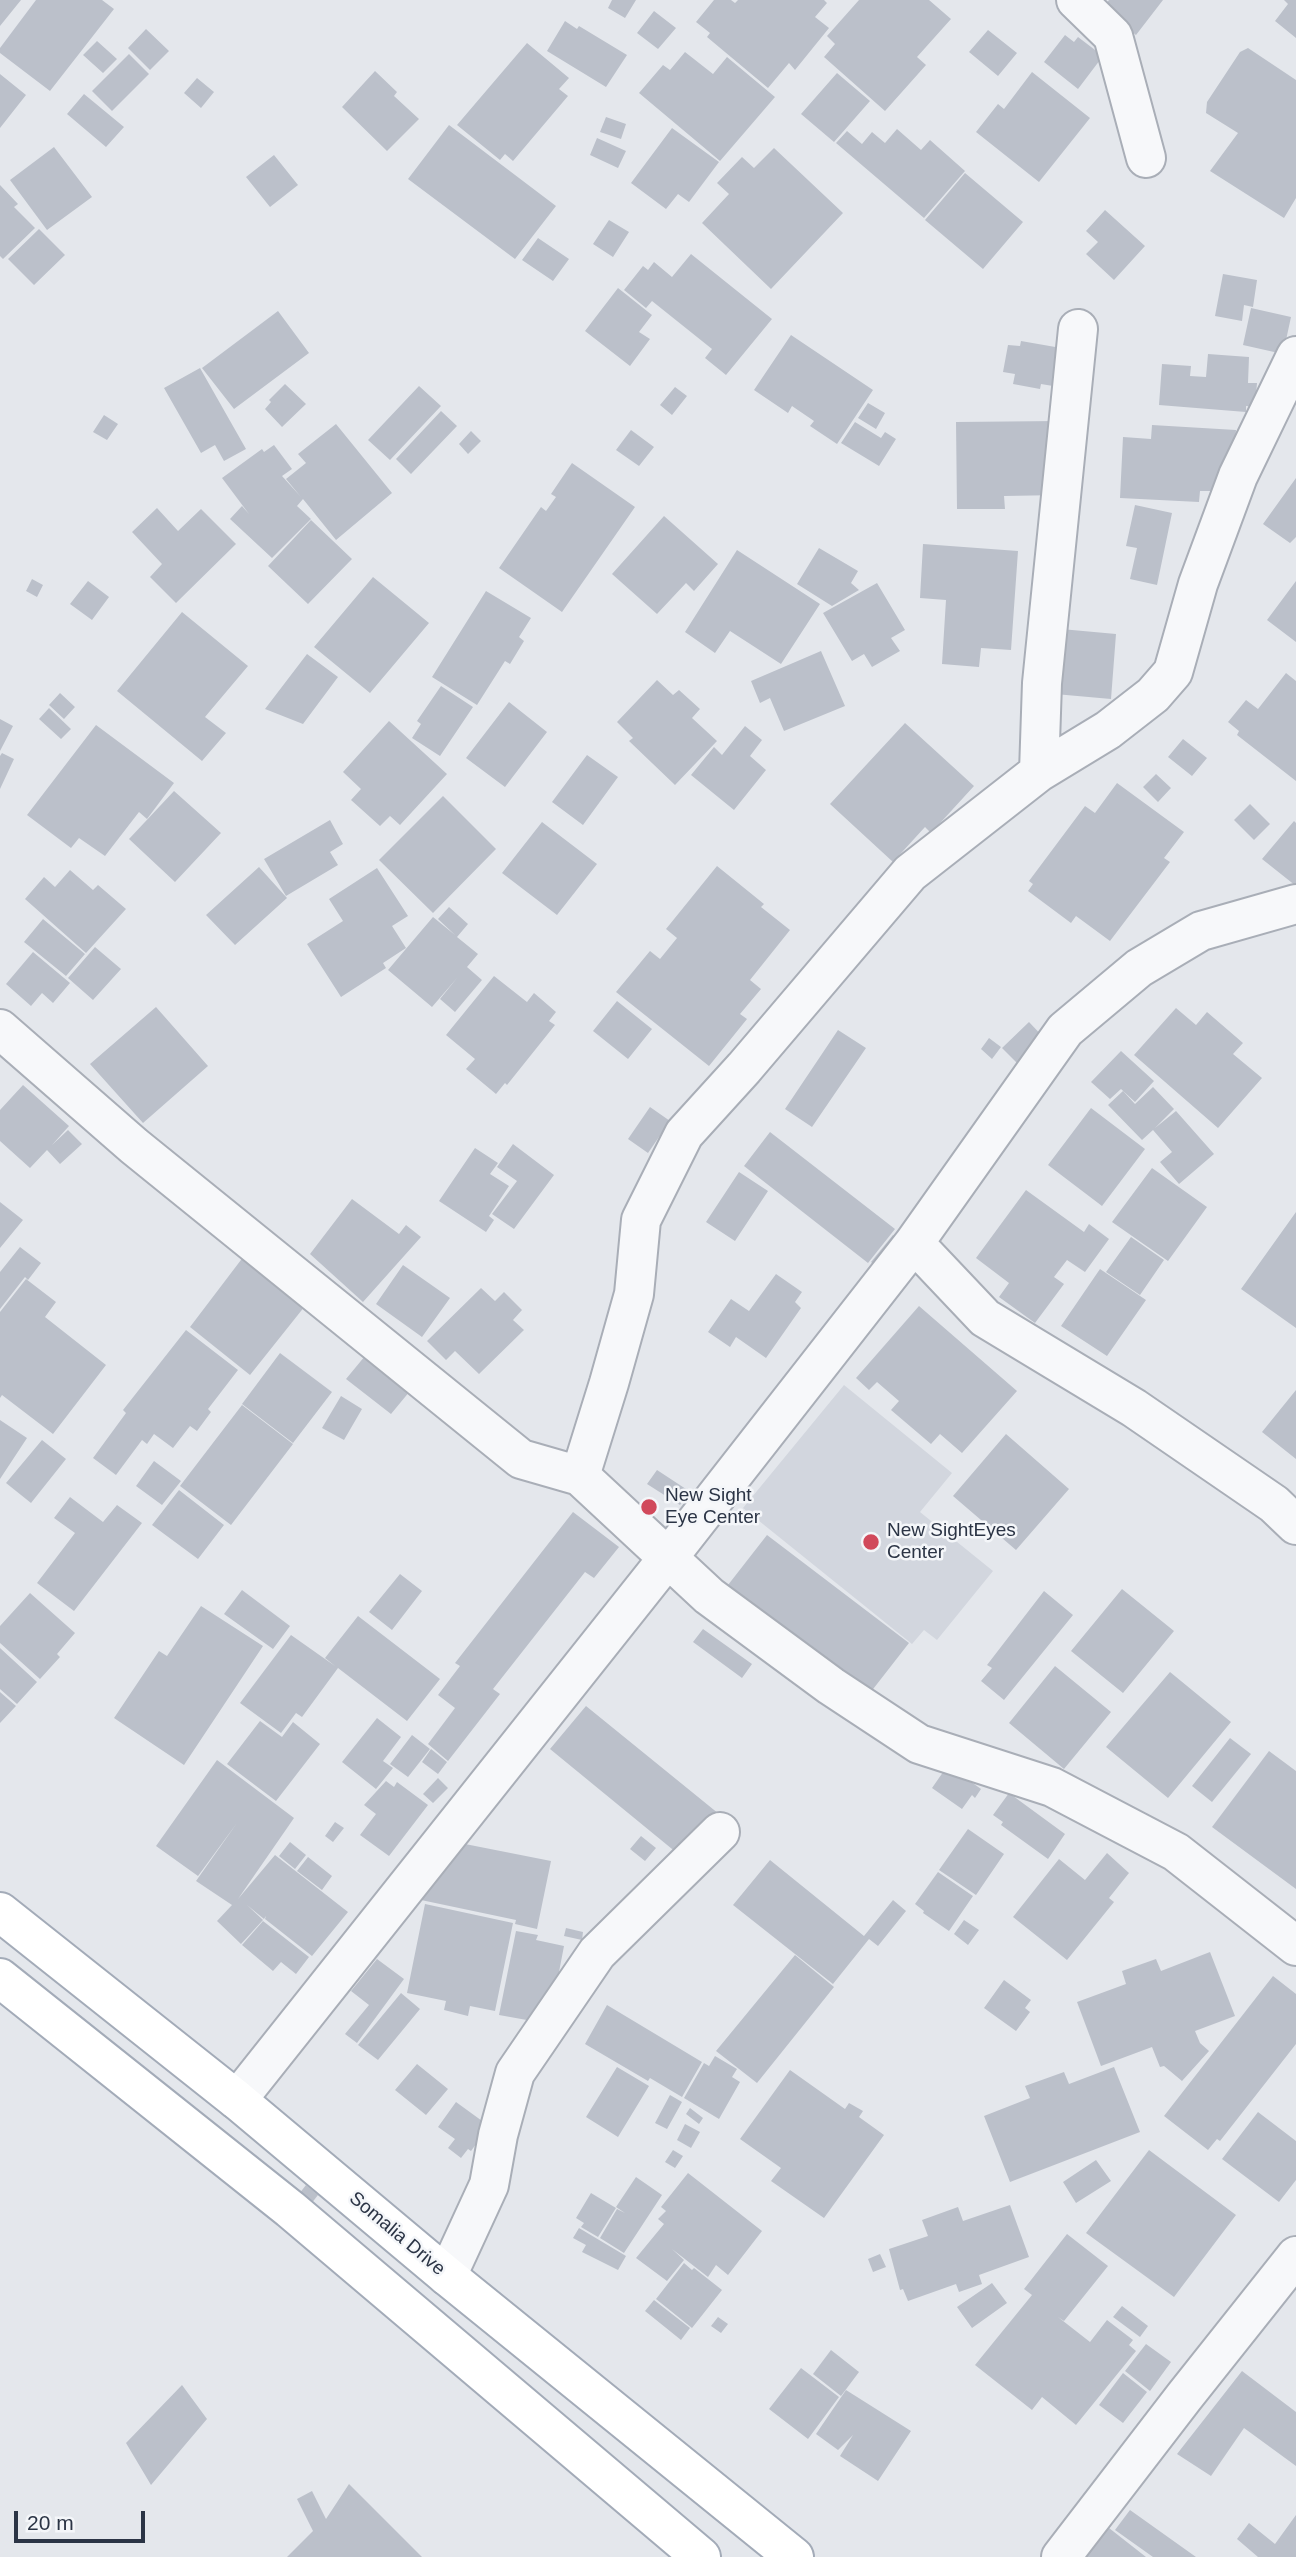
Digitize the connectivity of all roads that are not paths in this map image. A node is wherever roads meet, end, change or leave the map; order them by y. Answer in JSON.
{"nodes":[{"id":1,"x":1076,"y":0,"type":"edge"},
{"id":2,"x":1146,"y":158,"type":"dead end"},
{"id":3,"x":1078,"y":329,"type":"dead end"},
{"id":4,"x":1296,"y":356,"type":"edge"},
{"id":5,"x":1039,"y":772,"type":"junction"},
{"id":6,"x":1296,"y":904,"type":"edge"},
{"id":7,"x":0,"y":1028,"type":"edge"},
{"id":8,"x":914,"y":1243,"type":"junction"},
{"id":9,"x":580,"y":1476,"type":"junction"},
{"id":10,"x":1296,"y":1525,"type":"edge"},
{"id":11,"x":667,"y":1559,"type":"junction"},
{"id":12,"x":720,"y":1832,"type":"dead end"},
{"id":13,"x":0,"y":1912,"type":"edge"},
{"id":14,"x":1296,"y":1946,"type":"edge"},
{"id":15,"x":0,"y":1978,"type":"edge"},
{"id":16,"x":237,"y":2100,"type":"junction"},
{"id":17,"x":1296,"y":2256,"type":"edge"},
{"id":18,"x":447,"y":2276,"type":"junction"},
{"id":19,"x":701,"y":2557,"type":"edge"},
{"id":20,"x":794,"y":2557,"type":"edge"},
{"id":21,"x":1062,"y":2557,"type":"edge"}],
"edges":[{"from":1,"to":2,"type":"street"},
{"from":3,"to":5,"type":"street"},
{"from":4,"to":5,"type":"street"},
{"from":5,"to":9,"type":"street"},
{"from":6,"to":8,"type":"street"},
{"from":7,"to":9,"type":"street"},
{"from":8,"to":10,"type":"street"},
{"from":8,"to":11,"type":"street"},
{"from":9,"to":11,"type":"street"},
{"from":11,"to":14,"type":"street"},
{"from":11,"to":16,"type":"street"},
{"from":12,"to":18,"type":"street"},
{"from":13,"to":16,"type":"main road","name":"Somalia Drive"},
{"from":15,"to":19,"type":"main road"},
{"from":16,"to":18,"type":"main road","name":"Somalia Drive"},
{"from":17,"to":21,"type":"street"},
{"from":18,"to":20,"type":"main road","name":"Somalia Drive"}]}
